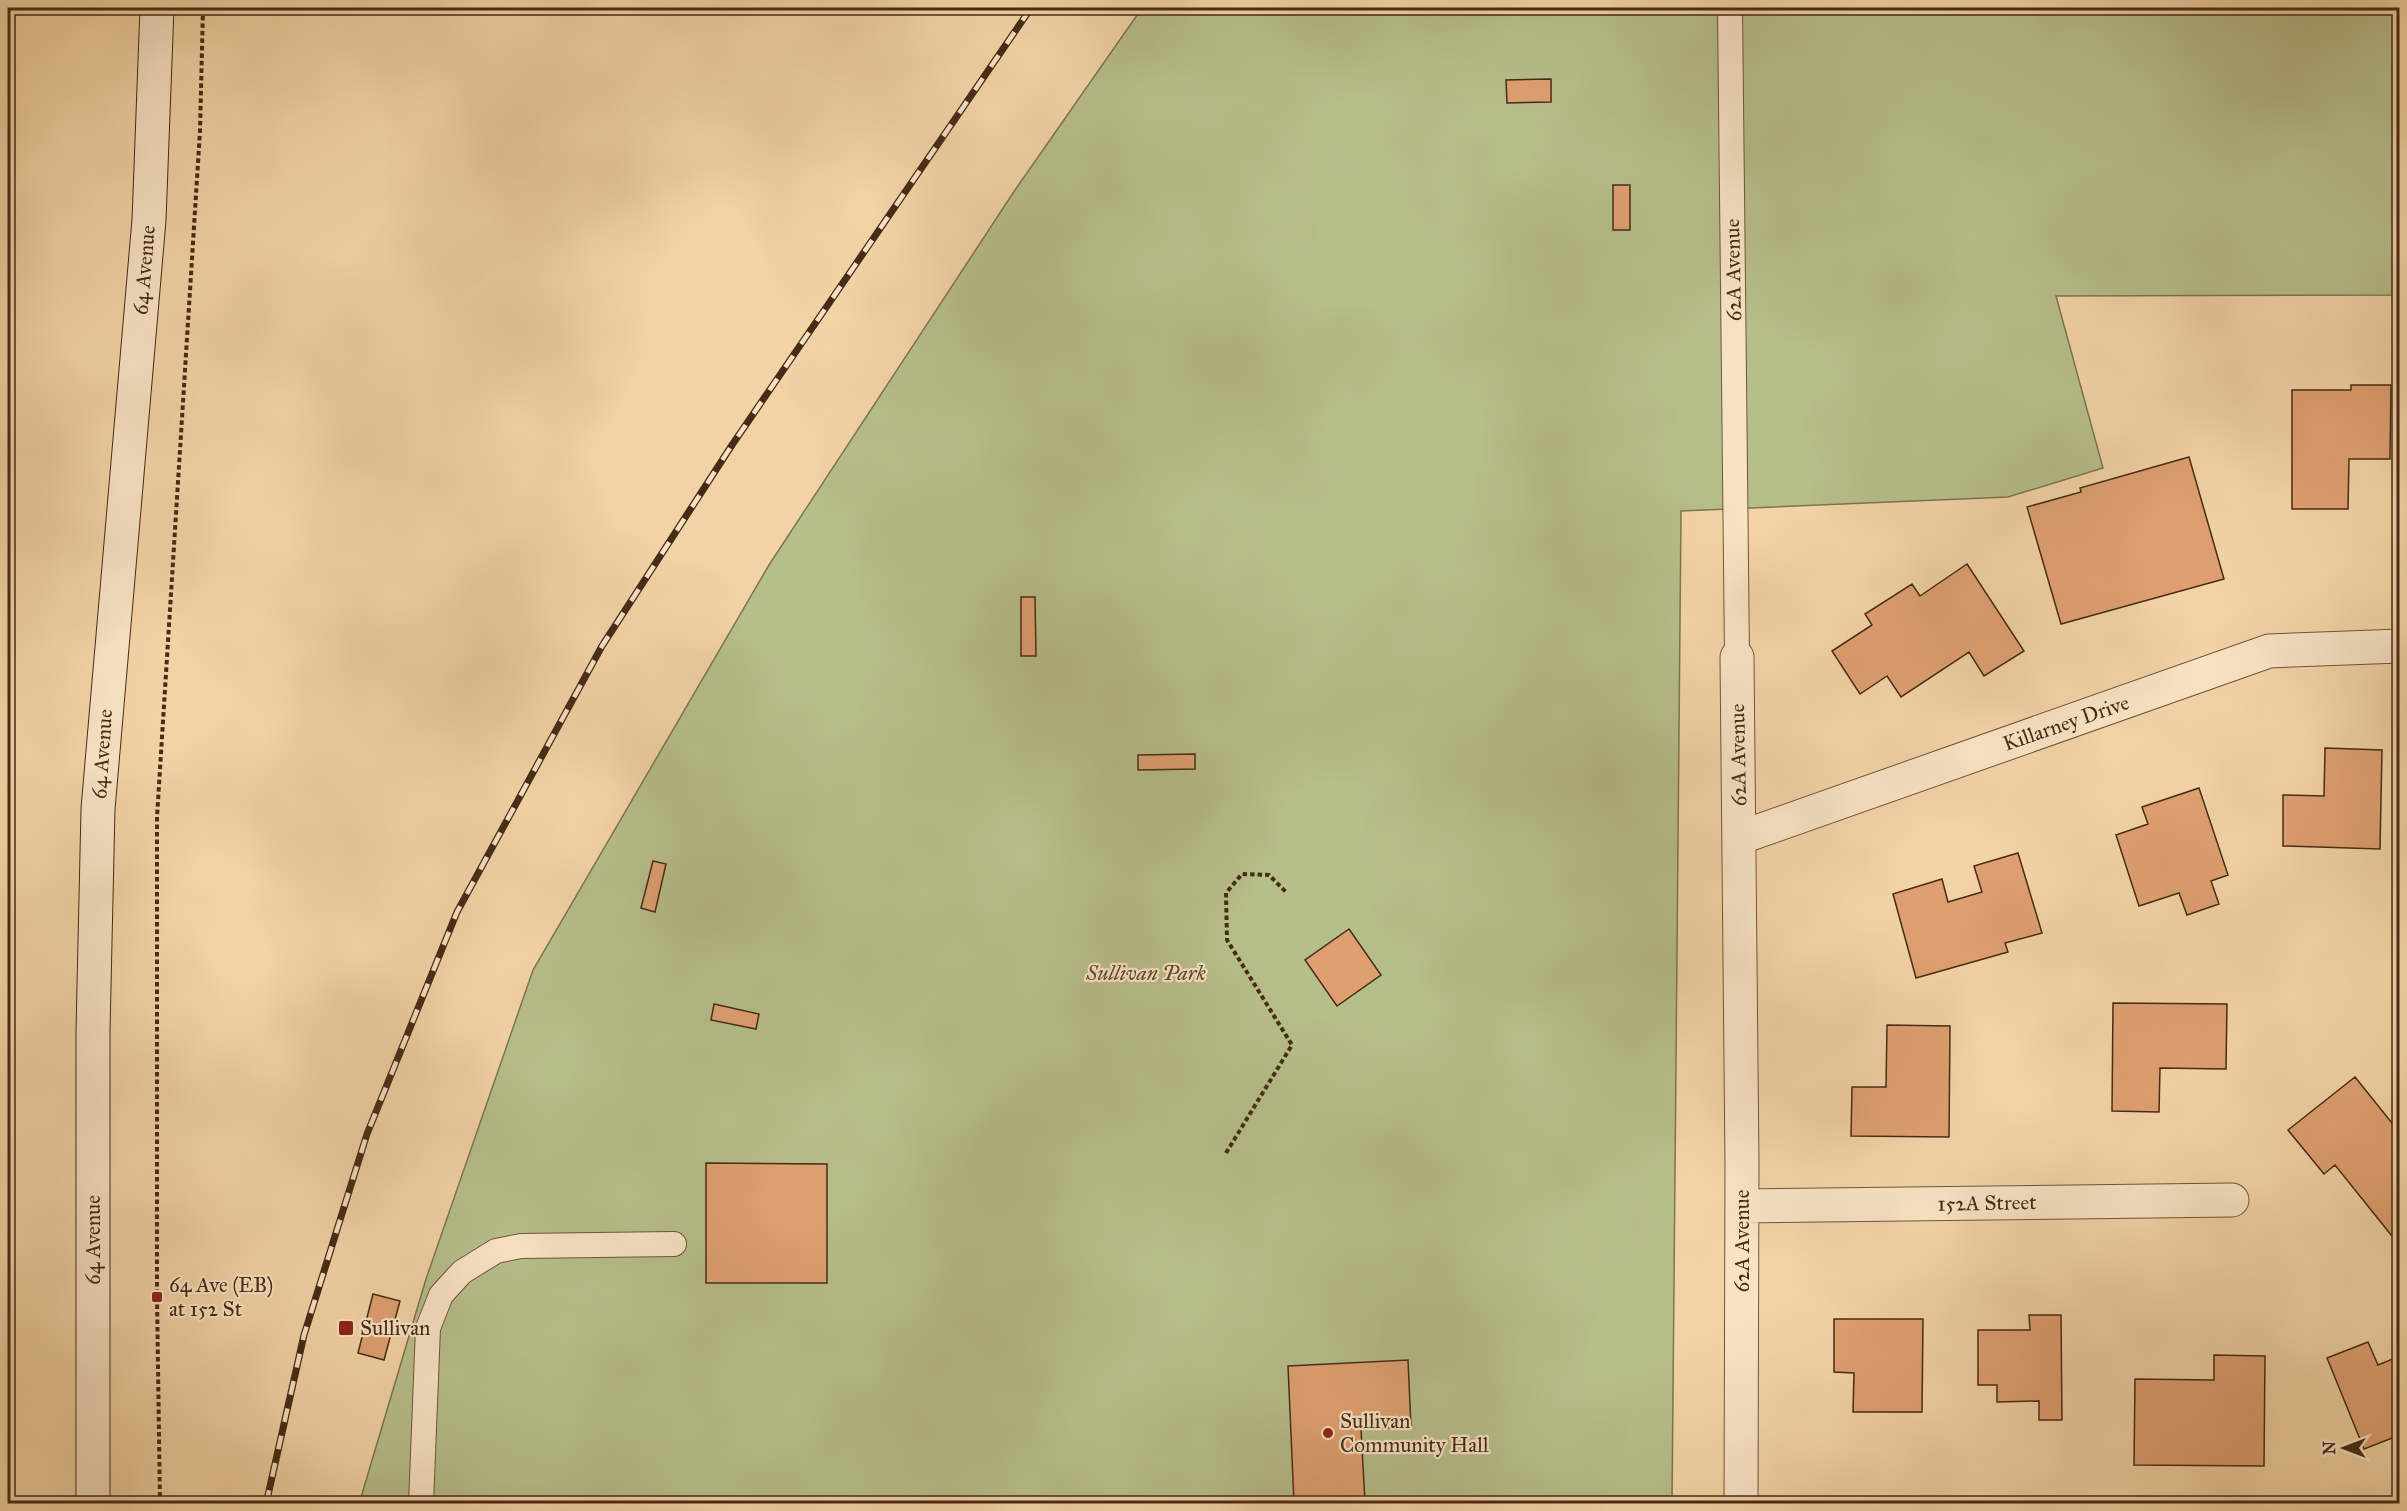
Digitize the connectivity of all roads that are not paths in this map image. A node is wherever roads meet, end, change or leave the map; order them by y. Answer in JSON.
{"nodes":[{"id":1,"x":157,"y":8,"type":"edge"},
{"id":2,"x":1730,"y":8,"type":"edge"},
{"id":3,"x":2400,"y":646,"type":"edge"},
{"id":4,"x":1737,"y":657,"type":"joint"},
{"id":5,"x":1739,"y":838,"type":"junction"},
{"id":6,"x":2232,"y":1200,"type":"dead end"},
{"id":7,"x":1742,"y":1206,"type":"junction"},
{"id":8,"x":674,"y":1244,"type":"dead end"},
{"id":9,"x":93,"y":1503,"type":"edge"},
{"id":10,"x":421,"y":1503,"type":"edge"},
{"id":11,"x":1741,"y":1503,"type":"edge"}],
"edges":[{"from":1,"to":9,"type":"street","name":"64 Avenue"},
{"from":2,"to":4,"type":"lane","name":"62A Avenue"},
{"from":3,"to":5,"type":"street","name":"Killarney Drive"},
{"from":4,"to":5,"type":"street","name":"62A Avenue"},
{"from":5,"to":7,"type":"street","name":"62A Avenue"},
{"from":6,"to":7,"type":"street","name":"152A Street"},
{"from":7,"to":11,"type":"street","name":"62A Avenue"},
{"from":8,"to":10,"type":"lane"}]}
